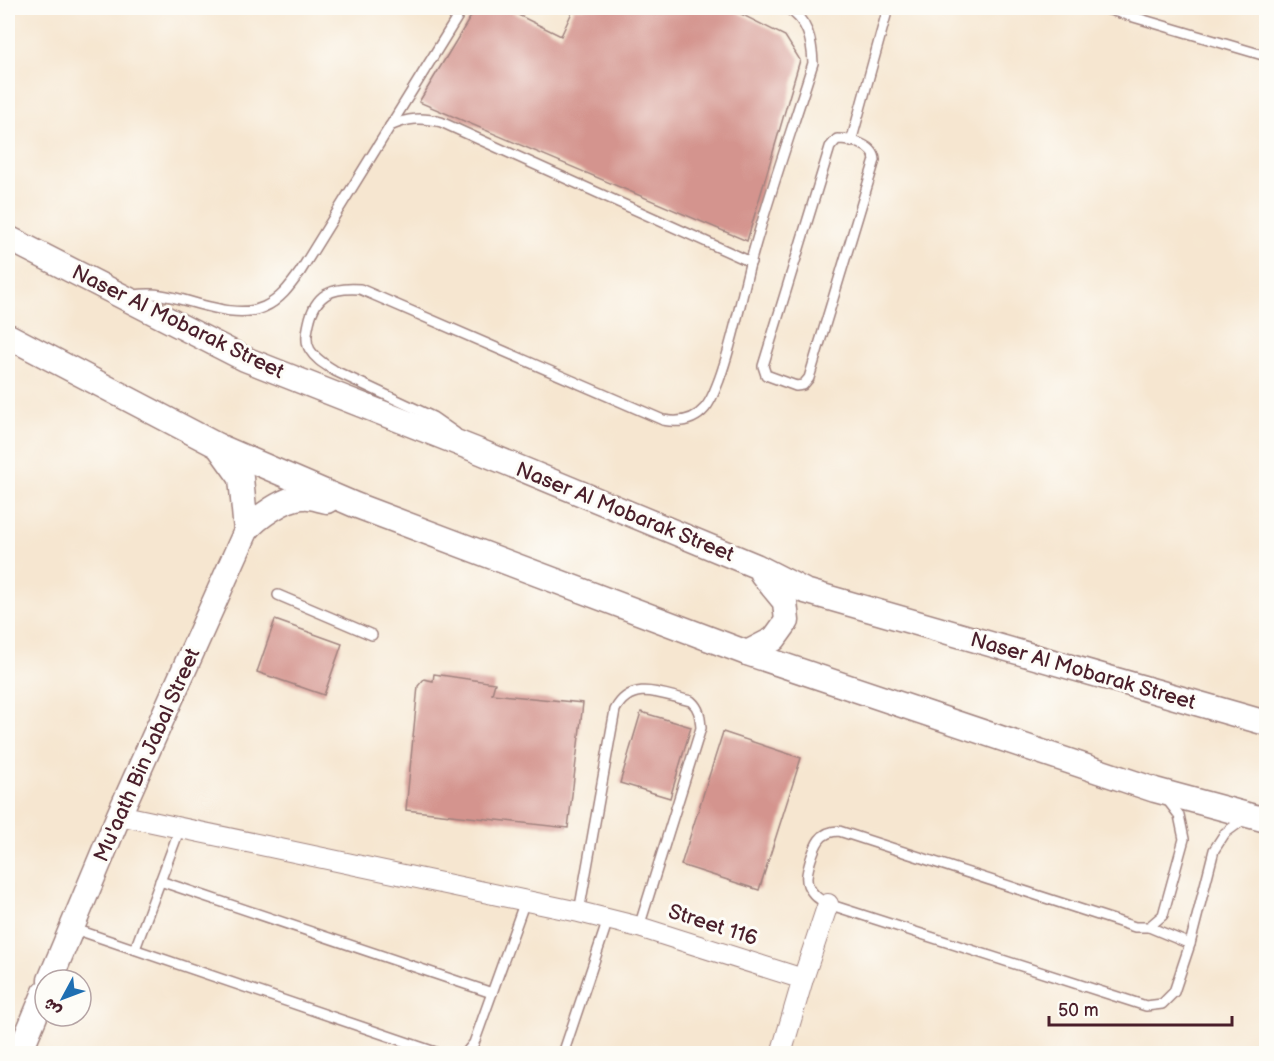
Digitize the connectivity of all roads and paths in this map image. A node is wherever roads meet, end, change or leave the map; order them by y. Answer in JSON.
{"nodes":[{"id":1,"x":463,"y":8,"type":"edge"},
{"id":2,"x":787,"y":8,"type":"edge"},
{"id":3,"x":888,"y":8,"type":"edge"},
{"id":4,"x":1103,"y":8,"type":"edge"},
{"id":5,"x":1266,"y":56,"type":"edge"},
{"id":6,"x":390,"y":126,"type":"junction"},
{"id":7,"x":851,"y":142,"type":"junction"},
{"id":8,"x":8,"y":238,"type":"edge"},
{"id":9,"x":751,"y":262,"type":"junction"},
{"id":10,"x":121,"y":295,"type":"junction"},
{"id":11,"x":8,"y":336,"type":"edge"},
{"id":12,"x":218,"y":446,"type":"junction"},
{"id":13,"x":476,"y":450,"type":"junction"},
{"id":14,"x":355,"y":505,"type":"junction"},
{"id":15,"x":246,"y":531,"type":"junction"},
{"id":16,"x":756,"y":566,"type":"junction"},
{"id":17,"x":278,"y":596,"type":"dead end"},
{"id":18,"x":372,"y":635,"type":"dead end"},
{"id":19,"x":747,"y":653,"type":"junction"},
{"id":20,"x":1266,"y":723,"type":"edge"},
{"id":21,"x":1155,"y":790,"type":"junction"},
{"id":22,"x":119,"y":815,"type":"junction"},
{"id":23,"x":1258,"y":818,"type":"edge"},
{"id":24,"x":180,"y":828,"type":"junction"},
{"id":25,"x":160,"y":881,"type":"junction"},
{"id":26,"x":525,"y":901,"type":"junction"},
{"id":27,"x":828,"y":904,"type":"junction"},
{"id":28,"x":579,"y":912,"type":"junction"},
{"id":29,"x":608,"y":920,"type":"junction"},
{"id":30,"x":639,"y":927,"type":"junction"},
{"id":31,"x":1149,"y":927,"type":"junction"},
{"id":32,"x":72,"y":928,"type":"junction"},
{"id":33,"x":1190,"y":944,"type":"junction"},
{"id":34,"x":135,"y":949,"type":"junction"},
{"id":35,"x":55,"y":968,"type":"edge"},
{"id":36,"x":803,"y":979,"type":"junction"},
{"id":37,"x":492,"y":993,"type":"junction"},
{"id":38,"x":33,"y":1020,"type":"edge"},
{"id":39,"x":19,"y":1053,"type":"edge"},
{"id":40,"x":441,"y":1053,"type":"edge"},
{"id":41,"x":465,"y":1053,"type":"edge"},
{"id":42,"x":563,"y":1053,"type":"edge"},
{"id":43,"x":782,"y":1053,"type":"edge"}],
"edges":[{"from":1,"to":6,"type":"lane"},
{"from":2,"to":9,"type":"lane"},
{"from":3,"to":7,"type":"lane"},
{"from":4,"to":5,"type":"lane"},
{"from":6,"to":9,"type":"lane"},
{"from":6,"to":10,"type":"lane"},
{"from":7,"to":7,"type":"lane"},
{"from":8,"to":10,"type":"street","name":"Naser Al Mobarak Street"},
{"from":9,"to":13,"type":"lane"},
{"from":10,"to":13,"type":"street","name":"Naser Al Mobarak Street"},
{"from":11,"to":12,"type":"street"},
{"from":12,"to":14,"type":"street"},
{"from":12,"to":15,"type":"street","name":"Mu'aath Bin Jabal Street"},
{"from":13,"to":16,"type":"street","name":"Naser Al Mobarak Street"},
{"from":14,"to":15,"type":"street","name":"Mu'aath Bin Jabal Street"},
{"from":14,"to":19,"type":"street"},
{"from":15,"to":22,"type":"street","name":"Mu'aath Bin Jabal Street"},
{"from":16,"to":19,"type":"street"},
{"from":16,"to":20,"type":"street","name":"Naser Al Mobarak Street"},
{"from":17,"to":18,"type":"lane"},
{"from":19,"to":21,"type":"street"},
{"from":21,"to":23,"type":"street"},
{"from":21,"to":31,"type":"lane"},
{"from":22,"to":24,"type":"street","name":"Street 116"},
{"from":22,"to":32,"type":"street","name":"Mu'aath Bin Jabal Street"},
{"from":23,"to":33,"type":"lane"},
{"from":24,"to":25,"type":"lane"},
{"from":24,"to":26,"type":"street","name":"Street 116"},
{"from":25,"to":34,"type":"lane"},
{"from":25,"to":37,"type":"lane"},
{"from":26,"to":28,"type":"street","name":"Street 116"},
{"from":26,"to":37,"type":"lane"},
{"from":27,"to":31,"type":"lane"},
{"from":27,"to":33,"type":"lane"},
{"from":27,"to":36,"type":"street"},
{"from":28,"to":29,"type":"street","name":"Street 116"},
{"from":28,"to":30,"type":"lane"},
{"from":29,"to":30,"type":"street","name":"Street 116"},
{"from":29,"to":42,"type":"lane"},
{"from":30,"to":36,"type":"street","name":"Street 116"},
{"from":31,"to":33,"type":"lane"},
{"from":32,"to":34,"type":"lane"},
{"from":32,"to":35,"type":"street","name":"Mu'aath Bin Jabal Street"},
{"from":34,"to":40,"type":"lane"},
{"from":36,"to":43,"type":"street"},
{"from":37,"to":41,"type":"lane"},
{"from":38,"to":39,"type":"street"}]}
